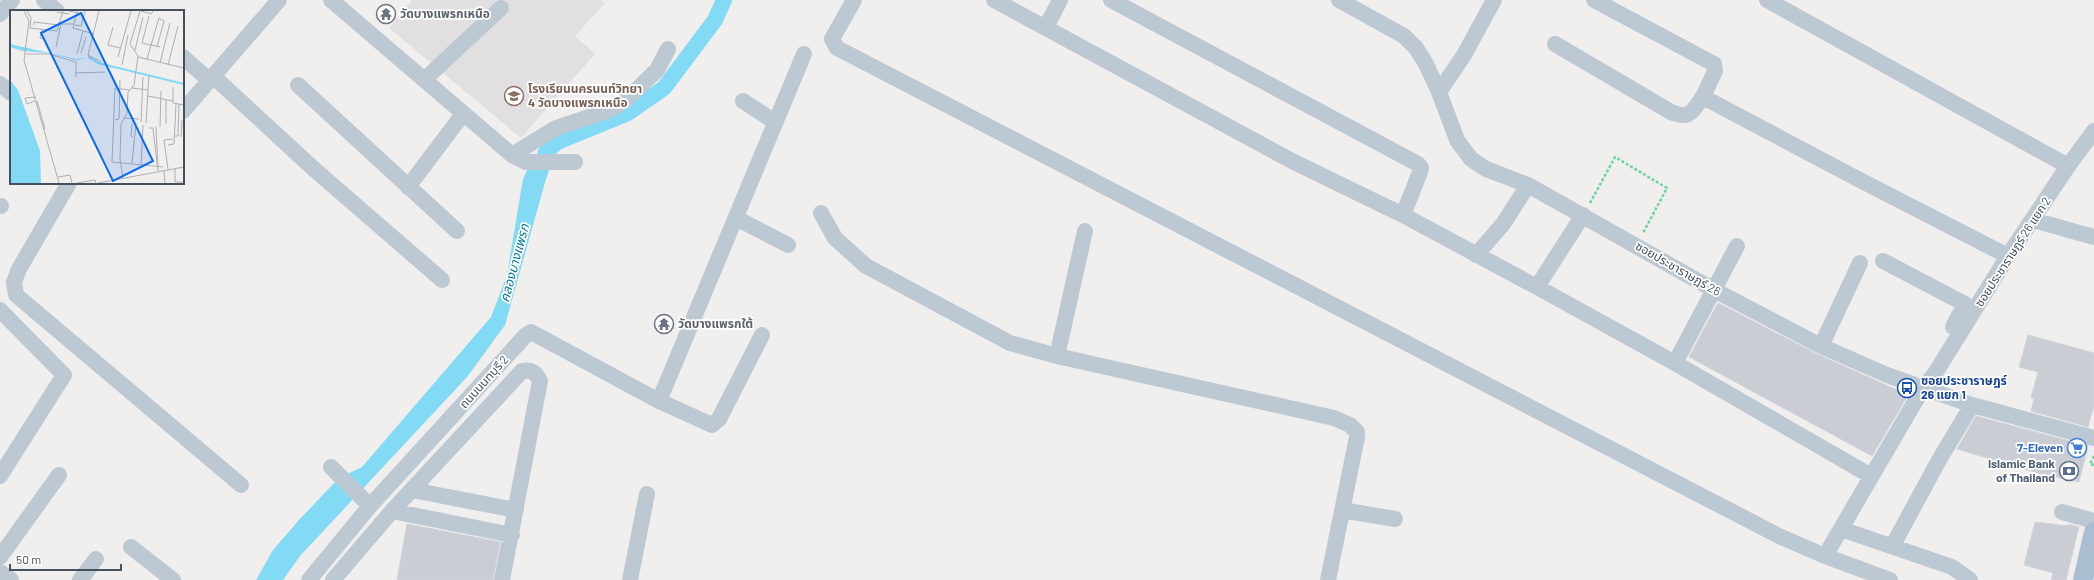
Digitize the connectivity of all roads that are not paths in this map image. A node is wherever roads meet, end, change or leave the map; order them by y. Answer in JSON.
{"nodes":[{"id":1,"x":12,"y":0,"type":"edge"},
{"id":2,"x":44,"y":0,"type":"edge"},
{"id":3,"x":279,"y":0,"type":"edge"},
{"id":4,"x":331,"y":0,"type":"edge"},
{"id":5,"x":854,"y":0,"type":"edge"},
{"id":6,"x":994,"y":0,"type":"edge"},
{"id":7,"x":1060,"y":0,"type":"edge"},
{"id":8,"x":1111,"y":0,"type":"edge"},
{"id":9,"x":1339,"y":0,"type":"edge"},
{"id":10,"x":1494,"y":0,"type":"edge"},
{"id":11,"x":1594,"y":0,"type":"edge"},
{"id":12,"x":1767,"y":0,"type":"edge"},
{"id":13,"x":502,"y":8,"type":"dead end"},
{"id":14,"x":56,"y":10,"type":"edge"},
{"id":15,"x":0,"y":14,"type":"edge"},
{"id":16,"x":1046,"y":27,"type":"junction"},
{"id":17,"x":1555,"y":44,"type":"dead end"},
{"id":18,"x":668,"y":49,"type":"dead end"},
{"id":19,"x":804,"y":54,"type":"dead end"},
{"id":20,"x":184,"y":58,"type":"edge"},
{"id":21,"x":212,"y":79,"type":"junction"},
{"id":22,"x":425,"y":79,"type":"junction"},
{"id":23,"x":0,"y":84,"type":"edge"},
{"id":24,"x":298,"y":85,"type":"dead end"},
{"id":25,"x":10,"y":92,"type":"edge"},
{"id":26,"x":1439,"y":92,"type":"junction"},
{"id":27,"x":1703,"y":96,"type":"junction"},
{"id":28,"x":743,"y":101,"type":"dead end"},
{"id":29,"x":184,"y":110,"type":"edge"},
{"id":30,"x":463,"y":114,"type":"junction"},
{"id":31,"x":775,"y":122,"type":"junction"},
{"id":32,"x":2094,"y":131,"type":"edge"},
{"id":33,"x":519,"y":159,"type":"junction"},
{"id":34,"x":575,"y":162,"type":"dead end"},
{"id":35,"x":2068,"y":166,"type":"junction"},
{"id":36,"x":68,"y":184,"type":"edge"},
{"id":37,"x":1528,"y":184,"type":"junction"},
{"id":38,"x":408,"y":187,"type":"junction"},
{"id":39,"x":821,"y":213,"type":"dead end"},
{"id":40,"x":1403,"y":215,"type":"junction"},
{"id":41,"x":1583,"y":215,"type":"junction"},
{"id":42,"x":736,"y":218,"type":"junction"},
{"id":43,"x":2034,"y":220,"type":"junction"},
{"id":44,"x":457,"y":231,"type":"dead end"},
{"id":45,"x":1084,"y":231,"type":"dead end"},
{"id":46,"x":2094,"y":237,"type":"edge"},
{"id":47,"x":788,"y":245,"type":"dead end"},
{"id":48,"x":1737,"y":246,"type":"dead end"},
{"id":49,"x":1476,"y":255,"type":"junction"},
{"id":50,"x":2008,"y":256,"type":"junction"},
{"id":51,"x":1883,"y":261,"type":"dead end"},
{"id":52,"x":1860,"y":264,"type":"dead end"},
{"id":53,"x":442,"y":280,"type":"dead end"},
{"id":54,"x":1537,"y":287,"type":"junction"},
{"id":55,"x":1714,"y":290,"type":"junction"},
{"id":56,"x":2,"y":318,"type":"edge"},
{"id":57,"x":1959,"y":327,"type":"junction"},
{"id":58,"x":762,"y":335,"type":"dead end"},
{"id":59,"x":1821,"y":346,"type":"junction"},
{"id":60,"x":1941,"y":350,"type":"dead end"},
{"id":61,"x":1057,"y":356,"type":"junction"},
{"id":62,"x":1675,"y":363,"type":"junction"},
{"id":63,"x":1923,"y":388,"type":"junction"},
{"id":64,"x":658,"y":401,"type":"junction"},
{"id":65,"x":1972,"y":405,"type":"junction"},
{"id":66,"x":2094,"y":438,"type":"edge"},
{"id":67,"x":334,"y":470,"type":"dead end"},
{"id":68,"x":0,"y":476,"type":"edge"},
{"id":69,"x":58,"y":476,"type":"dead end"},
{"id":70,"x":1871,"y":476,"type":"junction"},
{"id":71,"x":241,"y":485,"type":"dead end"},
{"id":72,"x":412,"y":490,"type":"junction"},
{"id":73,"x":647,"y":494,"type":"dead end"},
{"id":74,"x":367,"y":503,"type":"junction"},
{"id":75,"x":516,"y":510,"type":"junction"},
{"id":76,"x":1342,"y":510,"type":"junction"},
{"id":77,"x":392,"y":511,"type":"junction"},
{"id":78,"x":2062,"y":512,"type":"dead end"},
{"id":79,"x":1395,"y":519,"type":"dead end"},
{"id":80,"x":2094,"y":520,"type":"edge"},
{"id":81,"x":1841,"y":529,"type":"junction"},
{"id":82,"x":2094,"y":532,"type":"edge"},
{"id":83,"x":512,"y":535,"type":"junction"},
{"id":84,"x":1893,"y":545,"type":"junction"},
{"id":85,"x":131,"y":547,"type":"dead end"},
{"id":86,"x":1825,"y":556,"type":"junction"},
{"id":87,"x":0,"y":557,"type":"edge"},
{"id":88,"x":96,"y":559,"type":"dead end"},
{"id":89,"x":0,"y":572,"type":"edge"},
{"id":90,"x":11,"y":580,"type":"edge"},
{"id":91,"x":80,"y":580,"type":"edge"},
{"id":92,"x":172,"y":580,"type":"edge"},
{"id":93,"x":310,"y":580,"type":"edge"},
{"id":94,"x":333,"y":580,"type":"edge"},
{"id":95,"x":502,"y":580,"type":"edge"},
{"id":96,"x":630,"y":580,"type":"edge"},
{"id":97,"x":1328,"y":580,"type":"edge"},
{"id":98,"x":1890,"y":580,"type":"edge"},
{"id":99,"x":1970,"y":580,"type":"edge"},
{"id":100,"x":2083,"y":580,"type":"edge"}],
"edges":[{"from":1,"to":15,"type":"street"},
{"from":2,"to":14,"type":"street"},
{"from":3,"to":21,"type":"street"},
{"from":4,"to":22,"type":"street"},
{"from":5,"to":86,"type":"street"},
{"from":6,"to":16,"type":"street"},
{"from":7,"to":16,"type":"street"},
{"from":8,"to":40,"type":"street"},
{"from":9,"to":26,"type":"street","name":"ซอยประชาราษฎร์ 26"},
{"from":10,"to":26,"type":"street"},
{"from":11,"to":27,"type":"street"},
{"from":12,"to":35,"type":"street"},
{"from":13,"to":22,"type":"street"},
{"from":16,"to":40,"type":"street"},
{"from":17,"to":27,"type":"street"},
{"from":18,"to":33,"type":"street"},
{"from":19,"to":31,"type":"street"},
{"from":20,"to":21,"type":"street"},
{"from":21,"to":29,"type":"street"},
{"from":21,"to":53,"type":"street"},
{"from":22,"to":30,"type":"street"},
{"from":23,"to":25,"type":"street"},
{"from":24,"to":38,"type":"street"},
{"from":26,"to":37,"type":"street","name":"ซอยประชาราษฎร์ 26"},
{"from":27,"to":50,"type":"street"},
{"from":28,"to":31,"type":"street"},
{"from":30,"to":33,"type":"street"},
{"from":30,"to":38,"type":"street"},
{"from":31,"to":42,"type":"street"},
{"from":32,"to":35,"type":"street","name":"ซอยประชาราษฎร์ 26 แยก 2"},
{"from":33,"to":34,"type":"street"},
{"from":35,"to":43,"type":"street","name":"ซอยประชาราษฎร์ 26 แยก 2"},
{"from":36,"to":71,"type":"street"},
{"from":37,"to":41,"type":"street","name":"ซอยประชาราษฎร์ 26"},
{"from":37,"to":49,"type":"street"},
{"from":38,"to":44,"type":"street"},
{"from":39,"to":61,"type":"street"},
{"from":40,"to":49,"type":"street"},
{"from":41,"to":54,"type":"street"},
{"from":41,"to":55,"type":"street","name":"ซอยประชาราษฎร์ 26"},
{"from":42,"to":47,"type":"street"},
{"from":42,"to":64,"type":"street"},
{"from":43,"to":46,"type":"street"},
{"from":43,"to":50,"type":"street","name":"ซอยประชาราษฎร์ 26 แยก 2"},
{"from":45,"to":61,"type":"street"},
{"from":48,"to":55,"type":"street"},
{"from":49,"to":54,"type":"street"},
{"from":50,"to":57,"type":"street","name":"ซอยประชาราษฎร์ 26 แยก 2"},
{"from":51,"to":57,"type":"street"},
{"from":52,"to":59,"type":"street"},
{"from":54,"to":62,"type":"street"},
{"from":55,"to":59,"type":"street","name":"ซอยประชาราษฎร์ 26"},
{"from":55,"to":62,"type":"street"},
{"from":56,"to":68,"type":"street"},
{"from":57,"to":60,"type":"street"},
{"from":57,"to":63,"type":"street","name":"ซอยประชาราษฎร์ 26 แยก 2"},
{"from":58,"to":64,"type":"street","name":"ถนนนนทบุรี 2"},
{"from":59,"to":63,"type":"street","name":"ซอยประชาราษฎร์ 26"},
{"from":61,"to":76,"type":"street"},
{"from":62,"to":70,"type":"street"},
{"from":63,"to":65,"type":"street","name":"ซอยประชาราษฎร์ 26"},
{"from":63,"to":70,"type":"street"},
{"from":64,"to":74,"type":"street","name":"ถนนนนทบุรี 2"},
{"from":65,"to":66,"type":"street","name":"ซอยประชาราษฎร์ 26"},
{"from":65,"to":84,"type":"street"},
{"from":67,"to":74,"type":"street"},
{"from":69,"to":87,"type":"street"},
{"from":70,"to":81,"type":"street"},
{"from":72,"to":75,"type":"street"},
{"from":72,"to":75,"type":"street"},
{"from":72,"to":77,"type":"street"},
{"from":73,"to":96,"type":"street"},
{"from":74,"to":93,"type":"street","name":"ถนนนนทบุรี 2"},
{"from":75,"to":83,"type":"street"},
{"from":76,"to":79,"type":"street"},
{"from":76,"to":97,"type":"street"},
{"from":77,"to":83,"type":"street"},
{"from":77,"to":94,"type":"street"},
{"from":78,"to":80,"type":"street"},
{"from":81,"to":84,"type":"street"},
{"from":81,"to":86,"type":"street"},
{"from":82,"to":100,"type":"main road"},
{"from":83,"to":95,"type":"street"},
{"from":84,"to":99,"type":"street"},
{"from":85,"to":92,"type":"street"},
{"from":86,"to":98,"type":"street"},
{"from":88,"to":91,"type":"street"},
{"from":89,"to":90,"type":"street"}]}
